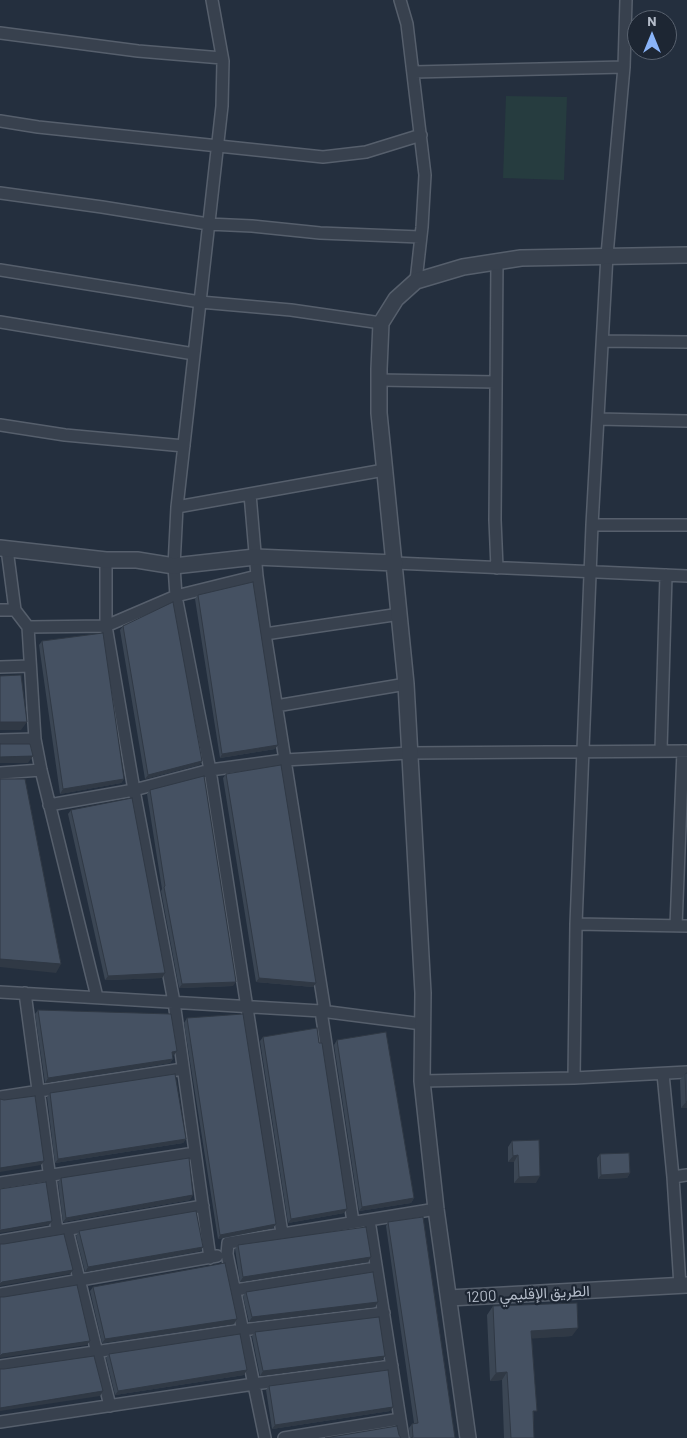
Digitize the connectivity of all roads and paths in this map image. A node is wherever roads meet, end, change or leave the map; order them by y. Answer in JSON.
{"nodes":[{"id":1,"x":212,"y":0,"type":"edge"},
{"id":2,"x":400,"y":0,"type":"edge"},
{"id":3,"x":626,"y":0,"type":"edge"},
{"id":4,"x":0,"y":33,"type":"edge"},
{"id":5,"x":222,"y":58,"type":"junction"},
{"id":6,"x":624,"y":67,"type":"junction"},
{"id":7,"x":414,"y":72,"type":"junction"},
{"id":8,"x":0,"y":121,"type":"edge"},
{"id":9,"x":421,"y":135,"type":"junction"},
{"id":10,"x":218,"y":146,"type":"junction"},
{"id":11,"x":0,"y":193,"type":"edge"},
{"id":12,"x":208,"y":224,"type":"junction"},
{"id":13,"x":420,"y":237,"type":"junction"},
{"id":14,"x":607,"y":255,"type":"junction"},
{"id":15,"x":687,"y":255,"type":"edge"},
{"id":16,"x":497,"y":260,"type":"junction"},
{"id":17,"x":0,"y":270,"type":"edge"},
{"id":18,"x":416,"y":281,"type":"junction"},
{"id":19,"x":200,"y":302,"type":"junction"},
{"id":20,"x":0,"y":322,"type":"edge"},
{"id":21,"x":382,"y":323,"type":"junction"},
{"id":22,"x":603,"y":341,"type":"junction"},
{"id":23,"x":687,"y":342,"type":"edge"},
{"id":24,"x":194,"y":354,"type":"junction"},
{"id":25,"x":379,"y":380,"type":"junction"},
{"id":26,"x":496,"y":382,"type":"junction"},
{"id":27,"x":598,"y":419,"type":"junction"},
{"id":28,"x":687,"y":421,"type":"edge"},
{"id":29,"x":0,"y":425,"type":"edge"},
{"id":30,"x":184,"y":446,"type":"junction"},
{"id":31,"x":384,"y":470,"type":"junction"},
{"id":32,"x":250,"y":494,"type":"junction"},
{"id":33,"x":177,"y":507,"type":"junction"},
{"id":34,"x":592,"y":525,"type":"junction"},
{"id":35,"x":687,"y":525,"type":"edge"},
{"id":36,"x":4,"y":549,"type":"edge"},
{"id":37,"x":255,"y":557,"type":"junction"},
{"id":38,"x":106,"y":560,"type":"junction"},
{"id":39,"x":395,"y":563,"type":"junction"},
{"id":40,"x":174,"y":566,"type":"junction"},
{"id":41,"x":497,"y":568,"type":"junction"},
{"id":42,"x":591,"y":572,"type":"junction"},
{"id":43,"x":666,"y":575,"type":"junction"},
{"id":44,"x":257,"y":576,"type":"junction"},
{"id":45,"x":687,"y":576,"type":"edge"},
{"id":46,"x":176,"y":596,"type":"junction"},
{"id":47,"x":0,"y":610,"type":"edge"},
{"id":48,"x":15,"y":610,"type":"junction"},
{"id":49,"x":400,"y":614,"type":"junction"},
{"id":50,"x":106,"y":626,"type":"junction"},
{"id":51,"x":28,"y":627,"type":"junction"},
{"id":52,"x":264,"y":634,"type":"junction"},
{"id":53,"x":30,"y":666,"type":"junction"},
{"id":54,"x":0,"y":667,"type":"edge"},
{"id":55,"x":406,"y":684,"type":"junction"},
{"id":56,"x":276,"y":706,"type":"junction"},
{"id":57,"x":35,"y":739,"type":"junction"},
{"id":58,"x":0,"y":740,"type":"edge"},
{"id":59,"x":661,"y":750,"type":"junction"},
{"id":60,"x":685,"y":751,"type":"edge"},
{"id":61,"x":409,"y":753,"type":"junction"},
{"id":62,"x":582,"y":753,"type":"junction"},
{"id":63,"x":285,"y":760,"type":"junction"},
{"id":64,"x":41,"y":770,"type":"junction"},
{"id":65,"x":210,"y":770,"type":"junction"},
{"id":66,"x":0,"y":773,"type":"edge"},
{"id":67,"x":134,"y":790,"type":"junction"},
{"id":68,"x":49,"y":805,"type":"junction"},
{"id":69,"x":576,"y":924,"type":"junction"},
{"id":70,"x":681,"y":926,"type":"edge"},
{"id":71,"x":0,"y":992,"type":"edge"},
{"id":72,"x":25,"y":993,"type":"junction"},
{"id":73,"x":98,"y":997,"type":"junction"},
{"id":74,"x":174,"y":1002,"type":"junction"},
{"id":75,"x":248,"y":1007,"type":"junction"},
{"id":76,"x":323,"y":1011,"type":"junction"},
{"id":77,"x":422,"y":1024,"type":"junction"},
{"id":78,"x":183,"y":1069,"type":"junction"},
{"id":79,"x":687,"y":1072,"type":"edge"},
{"id":80,"x":663,"y":1074,"type":"junction"},
{"id":81,"x":574,"y":1078,"type":"junction"},
{"id":82,"x":422,"y":1081,"type":"junction"},
{"id":83,"x":37,"y":1092,"type":"junction"},
{"id":84,"x":0,"y":1097,"type":"edge"},
{"id":85,"x":195,"y":1153,"type":"junction"},
{"id":86,"x":48,"y":1175,"type":"junction"},
{"id":87,"x":687,"y":1175,"type":"edge"},
{"id":88,"x":673,"y":1177,"type":"junction"},
{"id":89,"x":0,"y":1182,"type":"edge"},
{"id":90,"x":203,"y":1206,"type":"junction"},
{"id":91,"x":436,"y":1209,"type":"junction"},
{"id":92,"x":368,"y":1220,"type":"junction"},
{"id":93,"x":353,"y":1222,"type":"junction"},
{"id":94,"x":62,"y":1231,"type":"junction"},
{"id":95,"x":282,"y":1233,"type":"junction"},
{"id":96,"x":0,"y":1241,"type":"edge"},
{"id":97,"x":227,"y":1254,"type":"junction"},
{"id":98,"x":210,"y":1258,"type":"junction"},
{"id":99,"x":376,"y":1268,"type":"junction"},
{"id":100,"x":79,"y":1281,"type":"junction"},
{"id":101,"x":683,"y":1285,"type":"edge"},
{"id":102,"x":235,"y":1290,"type":"junction"},
{"id":103,"x":0,"y":1294,"type":"edge"},
{"id":104,"x":450,"y":1298,"type":"junction"},
{"id":105,"x":384,"y":1313,"type":"junction"},
{"id":106,"x":242,"y":1330,"type":"junction"},
{"id":107,"x":97,"y":1352,"type":"junction"},
{"id":108,"x":0,"y":1366,"type":"edge"},
{"id":109,"x":392,"y":1366,"type":"junction"},
{"id":110,"x":254,"y":1384,"type":"junction"},
{"id":111,"x":110,"y":1406,"type":"junction"},
{"id":112,"x":400,"y":1419,"type":"junction"},
{"id":113,"x":0,"y":1422,"type":"edge"},
{"id":114,"x":265,"y":1438,"type":"edge"},
{"id":115,"x":284,"y":1438,"type":"edge"},
{"id":116,"x":403,"y":1438,"type":"edge"},
{"id":117,"x":468,"y":1438,"type":"edge"}],
"edges":[{"from":1,"to":5,"type":"street"},
{"from":2,"to":7,"type":"street"},
{"from":3,"to":6,"type":"street"},
{"from":4,"to":5,"type":"street"},
{"from":5,"to":10,"type":"street"},
{"from":6,"to":7,"type":"street"},
{"from":6,"to":14,"type":"street"},
{"from":7,"to":9,"type":"street"},
{"from":8,"to":10,"type":"street"},
{"from":9,"to":10,"type":"street"},
{"from":9,"to":13,"type":"street"},
{"from":10,"to":12,"type":"street"},
{"from":11,"to":12,"type":"street"},
{"from":12,"to":13,"type":"street"},
{"from":12,"to":19,"type":"street"},
{"from":13,"to":18,"type":"street"},
{"from":14,"to":15,"type":"street"},
{"from":14,"to":16,"type":"street"},
{"from":14,"to":22,"type":"street"},
{"from":16,"to":18,"type":"street"},
{"from":16,"to":26,"type":"street"},
{"from":17,"to":19,"type":"street"},
{"from":18,"to":21,"type":"street"},
{"from":19,"to":21,"type":"street"},
{"from":19,"to":24,"type":"street"},
{"from":20,"to":24,"type":"street"},
{"from":21,"to":25,"type":"street"},
{"from":22,"to":23,"type":"street"},
{"from":22,"to":27,"type":"street"},
{"from":24,"to":30,"type":"street"},
{"from":25,"to":26,"type":"street"},
{"from":25,"to":31,"type":"street"},
{"from":26,"to":41,"type":"street"},
{"from":27,"to":28,"type":"street"},
{"from":27,"to":34,"type":"street"},
{"from":29,"to":30,"type":"street"},
{"from":30,"to":33,"type":"street"},
{"from":31,"to":32,"type":"street"},
{"from":31,"to":39,"type":"street"},
{"from":32,"to":33,"type":"street"},
{"from":32,"to":37,"type":"street"},
{"from":33,"to":40,"type":"street"},
{"from":34,"to":35,"type":"street"},
{"from":34,"to":42,"type":"street"},
{"from":36,"to":38,"type":"street"},
{"from":36,"to":48,"type":"street"},
{"from":37,"to":39,"type":"street"},
{"from":37,"to":40,"type":"street"},
{"from":37,"to":44,"type":"street"},
{"from":38,"to":40,"type":"street"},
{"from":38,"to":50,"type":"street"},
{"from":39,"to":41,"type":"street"},
{"from":39,"to":49,"type":"street"},
{"from":40,"to":46,"type":"street"},
{"from":41,"to":42,"type":"street"},
{"from":42,"to":43,"type":"street"},
{"from":42,"to":62,"type":"street"},
{"from":43,"to":45,"type":"street"},
{"from":43,"to":59,"type":"street"},
{"from":44,"to":46,"type":"street"},
{"from":44,"to":52,"type":"street"},
{"from":46,"to":50,"type":"street"},
{"from":46,"to":65,"type":"street"},
{"from":47,"to":48,"type":"street"},
{"from":48,"to":51,"type":"street"},
{"from":49,"to":52,"type":"street"},
{"from":49,"to":55,"type":"street"},
{"from":50,"to":51,"type":"street"},
{"from":50,"to":67,"type":"street"},
{"from":51,"to":53,"type":"street"},
{"from":52,"to":56,"type":"street"},
{"from":53,"to":54,"type":"street"},
{"from":53,"to":57,"type":"street"},
{"from":55,"to":56,"type":"street"},
{"from":55,"to":61,"type":"street"},
{"from":56,"to":63,"type":"street"},
{"from":57,"to":58,"type":"street"},
{"from":57,"to":64,"type":"street"},
{"from":59,"to":60,"type":"street"},
{"from":59,"to":62,"type":"street"},
{"from":60,"to":70,"type":"street"},
{"from":61,"to":62,"type":"street"},
{"from":61,"to":63,"type":"street"},
{"from":61,"to":77,"type":"street"},
{"from":62,"to":69,"type":"street"},
{"from":63,"to":65,"type":"street"},
{"from":63,"to":76,"type":"street"},
{"from":64,"to":66,"type":"street"},
{"from":64,"to":68,"type":"street"},
{"from":65,"to":67,"type":"street"},
{"from":65,"to":75,"type":"street"},
{"from":67,"to":68,"type":"street"},
{"from":67,"to":74,"type":"street"},
{"from":68,"to":73,"type":"street"},
{"from":69,"to":70,"type":"street"},
{"from":69,"to":81,"type":"street"},
{"from":71,"to":72,"type":"street"},
{"from":72,"to":73,"type":"street"},
{"from":72,"to":83,"type":"street"},
{"from":73,"to":74,"type":"street"},
{"from":74,"to":75,"type":"street"},
{"from":74,"to":78,"type":"street"},
{"from":75,"to":76,"type":"street"},
{"from":75,"to":95,"type":"street"},
{"from":76,"to":77,"type":"street"},
{"from":76,"to":93,"type":"street"},
{"from":77,"to":82,"type":"street"},
{"from":78,"to":83,"type":"street"},
{"from":78,"to":85,"type":"street"},
{"from":79,"to":80,"type":"street"},
{"from":80,"to":81,"type":"street"},
{"from":80,"to":88,"type":"street"},
{"from":81,"to":82,"type":"street"},
{"from":82,"to":91,"type":"street"},
{"from":83,"to":84,"type":"street"},
{"from":83,"to":86,"type":"street"},
{"from":85,"to":86,"type":"street"},
{"from":85,"to":90,"type":"street"},
{"from":86,"to":89,"type":"street"},
{"from":86,"to":94,"type":"street"},
{"from":87,"to":88,"type":"street"},
{"from":88,"to":101,"type":"street"},
{"from":90,"to":94,"type":"street"},
{"from":90,"to":98,"type":"street"},
{"from":91,"to":92,"type":"street"},
{"from":91,"to":104,"type":"street"},
{"from":92,"to":93,"type":"street"},
{"from":92,"to":99,"type":"street"},
{"from":93,"to":95,"type":"street"},
{"from":94,"to":96,"type":"street"},
{"from":94,"to":100,"type":"street"},
{"from":95,"to":97,"type":"street"},
{"from":97,"to":98,"type":"street"},
{"from":97,"to":102,"type":"street"},
{"from":98,"to":100,"type":"street"},
{"from":99,"to":102,"type":"street"},
{"from":99,"to":105,"type":"street"},
{"from":100,"to":103,"type":"street"},
{"from":100,"to":107,"type":"street"},
{"from":101,"to":104,"type":"street","name":"الطريق الإقليمي 1200"},
{"from":102,"to":106,"type":"street"},
{"from":104,"to":117,"type":"street","name":"الطريق الإقليمي 1200"},
{"from":105,"to":106,"type":"street"},
{"from":105,"to":109,"type":"street"},
{"from":106,"to":107,"type":"street"},
{"from":106,"to":110,"type":"street"},
{"from":107,"to":108,"type":"street"},
{"from":107,"to":111,"type":"street"},
{"from":109,"to":110,"type":"street"},
{"from":109,"to":112,"type":"street"},
{"from":110,"to":111,"type":"street"},
{"from":110,"to":114,"type":"street"},
{"from":111,"to":113,"type":"street"},
{"from":112,"to":115,"type":"street"},
{"from":112,"to":116,"type":"street"}]}
